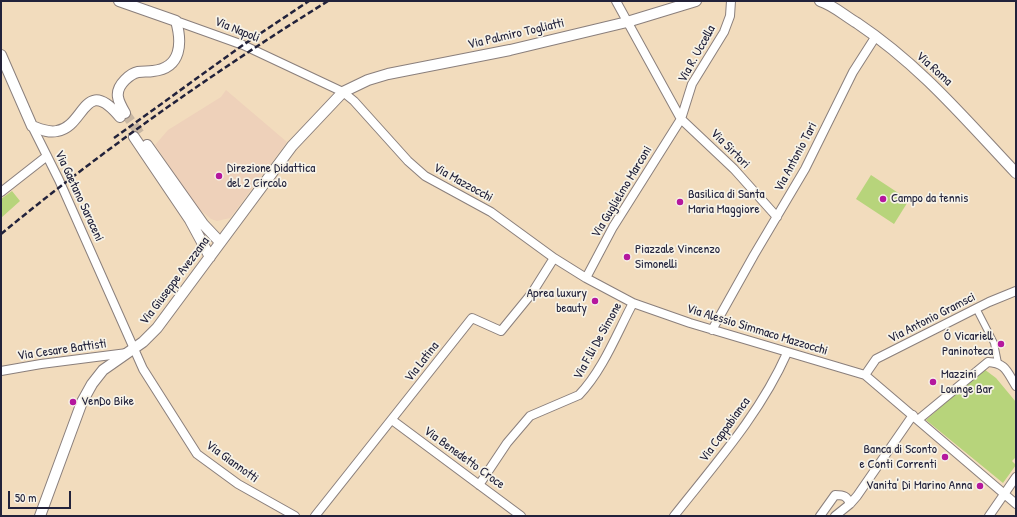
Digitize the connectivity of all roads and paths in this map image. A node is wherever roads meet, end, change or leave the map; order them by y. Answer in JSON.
{"nodes":[{"id":1,"x":119,"y":1,"type":"edge"},
{"id":2,"x":616,"y":1,"type":"edge"},
{"id":3,"x":696,"y":1,"type":"edge"},
{"id":4,"x":732,"y":1,"type":"edge"},
{"id":5,"x":825,"y":2,"type":"edge"},
{"id":6,"x":176,"y":21,"type":"junction"},
{"id":7,"x":627,"y":22,"type":"junction"},
{"id":8,"x":876,"y":36,"type":"junction"},
{"id":9,"x":1,"y":55,"type":"edge"},
{"id":10,"x":343,"y":92,"type":"junction"},
{"id":11,"x":681,"y":119,"type":"junction"},
{"id":12,"x":32,"y":126,"type":"junction"},
{"id":13,"x":47,"y":156,"type":"junction"},
{"id":14,"x":1016,"y":173,"type":"edge"},
{"id":15,"x":1,"y":192,"type":"edge"},
{"id":16,"x":777,"y":217,"type":"junction"},
{"id":17,"x":220,"y":242,"type":"junction"},
{"id":18,"x":210,"y":257,"type":"junction"},
{"id":19,"x":554,"y":258,"type":"junction"},
{"id":20,"x":586,"y":278,"type":"junction"},
{"id":21,"x":1016,"y":291,"type":"edge"},
{"id":22,"x":633,"y":303,"type":"junction"},
{"id":23,"x":976,"y":308,"type":"junction"},
{"id":24,"x":712,"y":330,"type":"junction"},
{"id":25,"x":130,"y":350,"type":"junction"},
{"id":26,"x":787,"y":353,"type":"junction"},
{"id":27,"x":998,"y":363,"type":"junction"},
{"id":28,"x":1,"y":371,"type":"edge"},
{"id":29,"x":865,"y":375,"type":"junction"},
{"id":30,"x":1016,"y":386,"type":"edge"},
{"id":31,"x":916,"y":417,"type":"junction"},
{"id":32,"x":392,"y":420,"type":"junction"},
{"id":33,"x":1016,"y":477,"type":"edge"},
{"id":34,"x":479,"y":485,"type":"junction"},
{"id":35,"x":1004,"y":493,"type":"junction"},
{"id":36,"x":850,"y":504,"type":"junction"},
{"id":37,"x":1016,"y":504,"type":"edge"},
{"id":38,"x":40,"y":516,"type":"edge"},
{"id":39,"x":295,"y":516,"type":"edge"},
{"id":40,"x":315,"y":516,"type":"edge"},
{"id":41,"x":522,"y":516,"type":"edge"},
{"id":42,"x":674,"y":516,"type":"edge"},
{"id":43,"x":820,"y":516,"type":"edge"},
{"id":44,"x":835,"y":516,"type":"edge"},
{"id":45,"x":989,"y":516,"type":"edge"}],
"edges":[{"from":1,"to":6,"type":"street","name":"Via Napoli"},
{"from":2,"to":7,"type":"street","name":"Via Sirtori"},
{"from":3,"to":7,"type":"street","name":"Via Palmiro Togliatti"},
{"from":4,"to":11,"type":"street","name":"Via R. Uccella"},
{"from":5,"to":8,"type":"street","name":"Via Roma"},
{"from":6,"to":10,"type":"street","name":"Via Napoli"},
{"from":6,"to":12,"type":"street"},
{"from":7,"to":10,"type":"street","name":"Via Palmiro Togliatti"},
{"from":7,"to":11,"type":"street","name":"Via Sirtori"},
{"from":8,"to":14,"type":"street","name":"Via Roma"},
{"from":8,"to":16,"type":"street","name":"Via Antonio Tari"},
{"from":9,"to":12,"type":"street","name":"Via Gaetano Saraceni"},
{"from":10,"to":17,"type":"street","name":"Via Giuseppe Avezzana"},
{"from":10,"to":19,"type":"street","name":"Via Mazzocchi"},
{"from":11,"to":16,"type":"street","name":"Via Sirtori"},
{"from":11,"to":20,"type":"street","name":"Via Guglielmo Marconi"},
{"from":12,"to":13,"type":"street","name":"Via Gaetano Saraceni"},
{"from":13,"to":15,"type":"street"},
{"from":13,"to":25,"type":"street","name":"Via Gaetano Saraceni"},
{"from":16,"to":24,"type":"street","name":"Via Antonio Tari"},
{"from":17,"to":18,"type":"street","name":"Via Giuseppe Avezzana"},
{"from":17,"to":18,"type":"street"},
{"from":18,"to":25,"type":"street","name":"Via Giuseppe Avezzana"},
{"from":19,"to":20,"type":"street","name":"Via Mazzocchi"},
{"from":19,"to":32,"type":"street","name":"Via Latina"},
{"from":20,"to":22,"type":"street","name":"Via Alessio Simmaco Mazzocchi"},
{"from":21,"to":23,"type":"street","name":"Via Antonio Gramsci"},
{"from":22,"to":24,"type":"street","name":"Via Alessio Simmaco Mazzocchi"},
{"from":22,"to":34,"type":"street","name":"Via F.lli De Simone"},
{"from":23,"to":27,"type":"street"},
{"from":23,"to":29,"type":"street","name":"Via Antonio Gramsci"},
{"from":24,"to":26,"type":"street","name":"Via Alessio Simmaco Mazzocchi"},
{"from":25,"to":28,"type":"street","name":"Via Cesare Battisti"},
{"from":25,"to":38,"type":"street","name":"Via Giuseppe Avezzana"},
{"from":25,"to":39,"type":"street","name":"Via Giannotti"},
{"from":26,"to":29,"type":"street","name":"Via Alessio Simmaco Mazzocchi"},
{"from":26,"to":42,"type":"street","name":"Via Cappabianca"},
{"from":27,"to":30,"type":"street"},
{"from":27,"to":31,"type":"street"},
{"from":29,"to":31,"type":"street","name":"Via Alessio Simmaco Mazzocchi"},
{"from":31,"to":35,"type":"street","name":"Via Alessio Simmaco Mazzocchi"},
{"from":31,"to":36,"type":"street"},
{"from":32,"to":34,"type":"street","name":"Via Benedetto Croce"},
{"from":32,"to":40,"type":"street","name":"Via Latina"},
{"from":33,"to":35,"type":"street"},
{"from":34,"to":41,"type":"street","name":"Via Benedetto Croce"},
{"from":35,"to":37,"type":"street","name":"Via Alessio Simmaco Mazzocchi"},
{"from":35,"to":45,"type":"street"},
{"from":36,"to":43,"type":"street"},
{"from":36,"to":44,"type":"street"}]}
